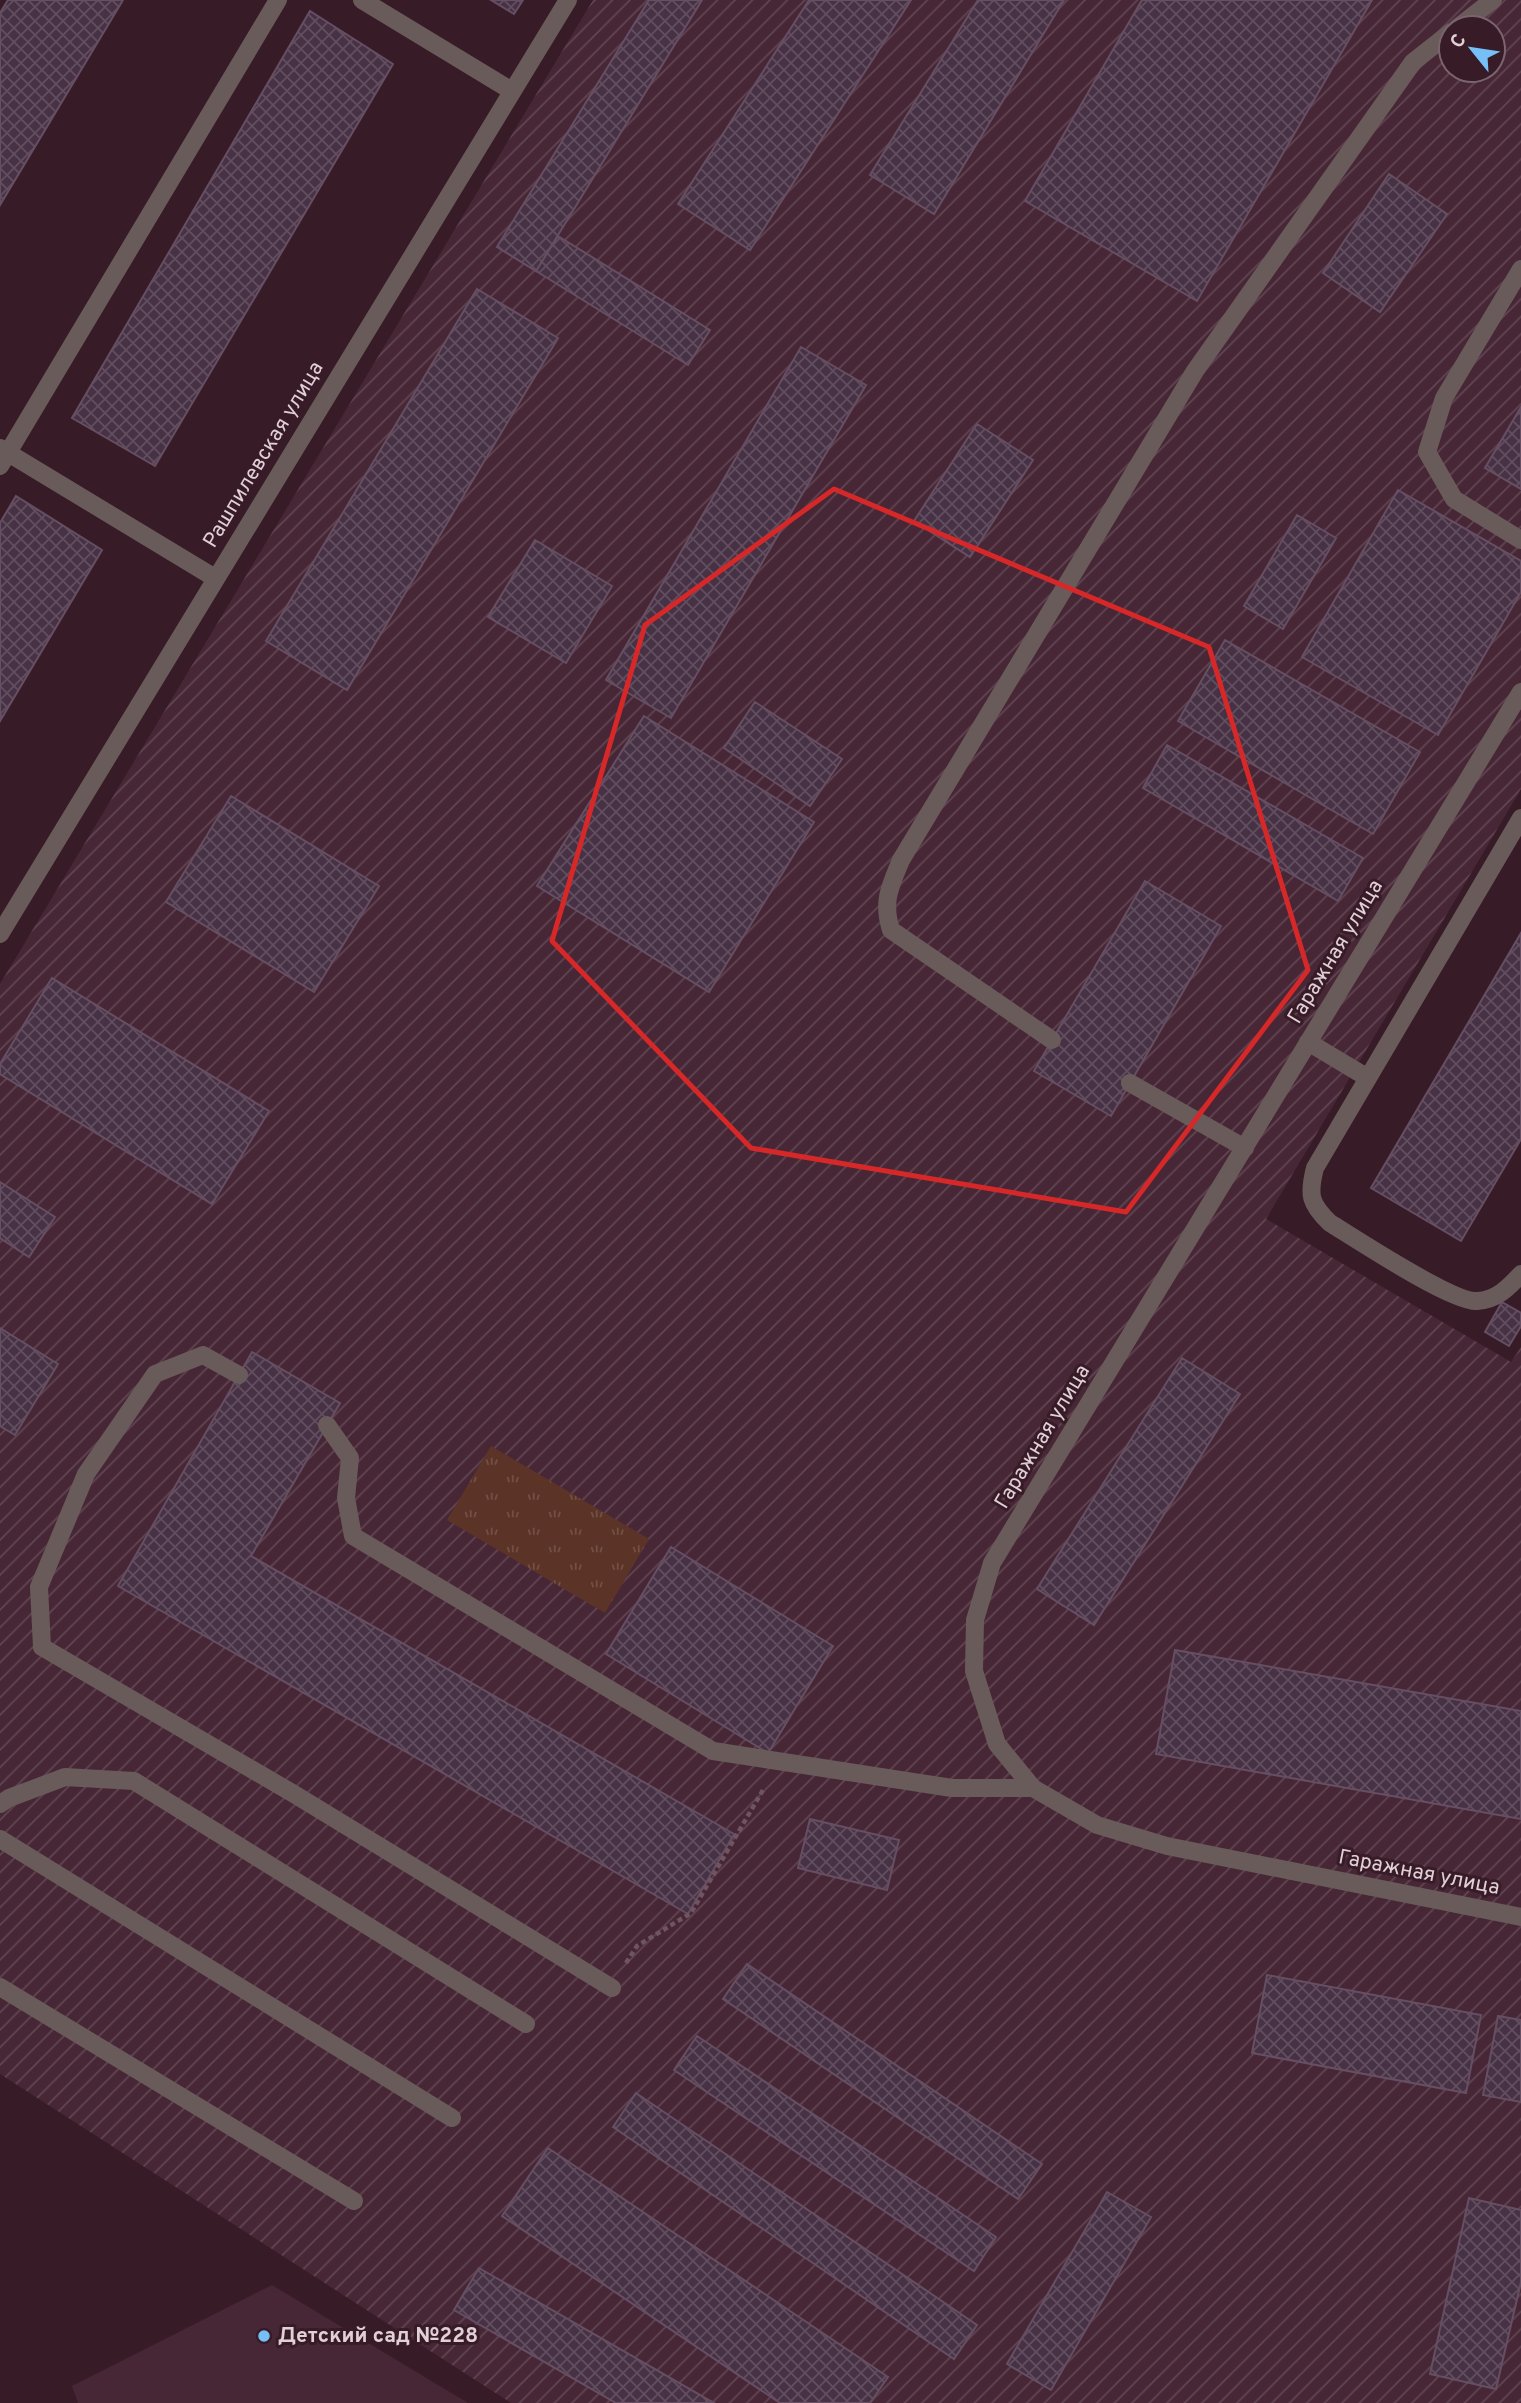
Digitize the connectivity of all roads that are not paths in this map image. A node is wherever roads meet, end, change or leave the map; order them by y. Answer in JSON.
{"nodes":[{"id":1,"x":278,"y":0,"type":"edge"},
{"id":2,"x":568,"y":0,"type":"edge"},
{"id":3,"x":1493,"y":0,"type":"edge"},
{"id":4,"x":368,"y":2,"type":"edge"},
{"id":5,"x":1475,"y":14,"type":"edge"},
{"id":6,"x":1437,"y":43,"type":"edge"},
{"id":7,"x":512,"y":91,"type":"junction"},
{"id":8,"x":1521,"y":269,"type":"edge"},
{"id":9,"x":3,"y":455,"type":"edge"},
{"id":10,"x":1521,"y":540,"type":"edge"},
{"id":11,"x":215,"y":578,"type":"junction"},
{"id":12,"x":1521,"y":692,"type":"edge"},
{"id":13,"x":1521,"y":818,"type":"edge"},
{"id":14,"x":0,"y":934,"type":"edge"},
{"id":15,"x":1052,"y":1040,"type":"dead end"},
{"id":16,"x":1308,"y":1042,"type":"junction"},
{"id":17,"x":1368,"y":1078,"type":"junction"},
{"id":18,"x":1130,"y":1083,"type":"dead end"},
{"id":19,"x":1245,"y":1148,"type":"junction"},
{"id":20,"x":1521,"y":1274,"type":"edge"},
{"id":21,"x":239,"y":1375,"type":"dead end"},
{"id":22,"x":327,"y":1426,"type":"dead end"},
{"id":23,"x":1033,"y":1788,"type":"junction"},
{"id":24,"x":0,"y":1804,"type":"edge"},
{"id":25,"x":0,"y":1839,"type":"edge"},
{"id":26,"x":1521,"y":1917,"type":"edge"},
{"id":27,"x":0,"y":1987,"type":"edge"},
{"id":28,"x":612,"y":1988,"type":"road end"},
{"id":29,"x":526,"y":2024,"type":"dead end"},
{"id":30,"x":452,"y":2118,"type":"dead end"},
{"id":31,"x":354,"y":2201,"type":"dead end"}],
"edges":[{"from":1,"to":9,"type":"street"},
{"from":2,"to":7,"type":"street","name":"Рашпилевская улица"},
{"from":3,"to":5,"type":"street"},
{"from":4,"to":7,"type":"street"},
{"from":6,"to":15,"type":"street"},
{"from":7,"to":11,"type":"street","name":"Рашпилевская улица"},
{"from":8,"to":10,"type":"street"},
{"from":9,"to":11,"type":"street"},
{"from":11,"to":14,"type":"street","name":"Рашпилевская улица"},
{"from":12,"to":16,"type":"street","name":"Гаражная улица"},
{"from":13,"to":17,"type":"street"},
{"from":16,"to":17,"type":"street"},
{"from":16,"to":19,"type":"street","name":"Гаражная улица"},
{"from":17,"to":20,"type":"street"},
{"from":18,"to":19,"type":"street"},
{"from":19,"to":23,"type":"street","name":"Гаражная улица"},
{"from":21,"to":28,"type":"street"},
{"from":22,"to":23,"type":"street"},
{"from":23,"to":26,"type":"street","name":"Гаражная улица"},
{"from":24,"to":29,"type":"street"},
{"from":25,"to":30,"type":"street"},
{"from":27,"to":31,"type":"street"}]}
